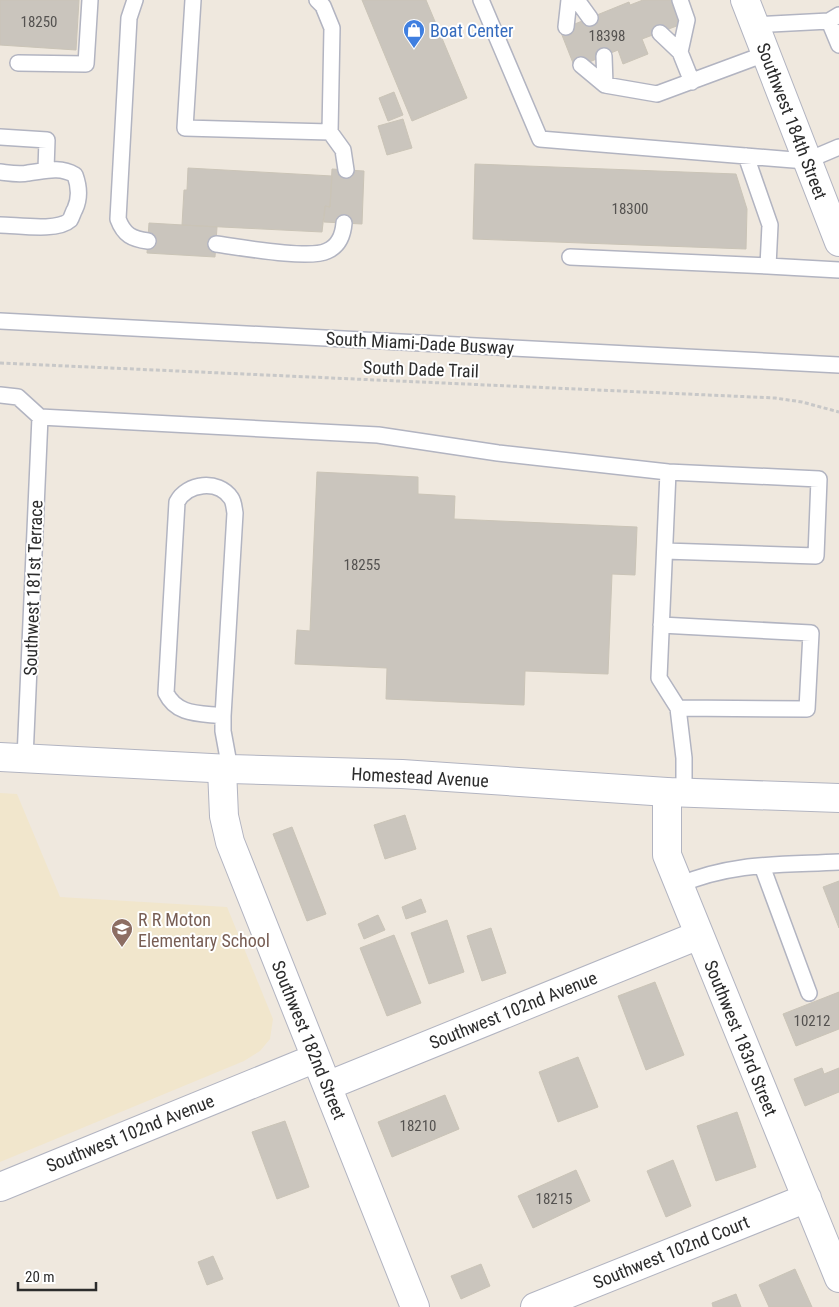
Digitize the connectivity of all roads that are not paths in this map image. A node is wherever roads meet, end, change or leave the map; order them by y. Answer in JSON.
{"nodes":[{"id":1,"x":90,"y":0,"type":"edge"},
{"id":2,"x":135,"y":0,"type":"edge"},
{"id":3,"x":193,"y":0,"type":"edge"},
{"id":4,"x":317,"y":0,"type":"edge"},
{"id":5,"x":480,"y":0,"type":"edge"},
{"id":6,"x":569,"y":0,"type":"edge"},
{"id":7,"x":576,"y":0,"type":"edge"},
{"id":8,"x":680,"y":0,"type":"edge"},
{"id":9,"x":745,"y":0,"type":"edge"},
{"id":10,"x":590,"y":18,"type":"dead end"},
{"id":11,"x":834,"y":18,"type":"edge"},
{"id":12,"x":754,"y":25,"type":"junction"},
{"id":13,"x":566,"y":28,"type":"dead end"},
{"id":14,"x":660,"y":33,"type":"dead end"},
{"id":15,"x":839,"y":45,"type":"edge"},
{"id":16,"x":680,"y":52,"type":"junction"},
{"id":17,"x":765,"y":54,"type":"junction"},
{"id":18,"x":604,"y":56,"type":"dead end"},
{"id":19,"x":18,"y":63,"type":"dead end"},
{"id":20,"x":581,"y":65,"type":"dead end"},
{"id":21,"x":692,"y":82,"type":"junction"},
{"id":22,"x":605,"y":85,"type":"junction"},
{"id":23,"x":330,"y":132,"type":"junction"},
{"id":24,"x":0,"y":137,"type":"edge"},
{"id":25,"x":839,"y":148,"type":"edge"},
{"id":26,"x":746,"y":156,"type":"junction"},
{"id":27,"x":806,"y":161,"type":"junction"},
{"id":28,"x":46,"y":169,"type":"junction"},
{"id":29,"x":346,"y":170,"type":"dead end"},
{"id":30,"x":0,"y":172,"type":"edge"},
{"id":31,"x":344,"y":223,"type":"dead end"},
{"id":32,"x":0,"y":224,"type":"edge"},
{"id":33,"x":148,"y":240,"type":"dead end"},
{"id":34,"x":839,"y":242,"type":"edge"},
{"id":35,"x":216,"y":244,"type":"dead end"},
{"id":36,"x":570,"y":258,"type":"dead end"},
{"id":37,"x":768,"y":266,"type":"junction"},
{"id":38,"x":839,"y":270,"type":"edge"},
{"id":39,"x":0,"y":321,"type":"edge"},
{"id":40,"x":839,"y":365,"type":"edge"},
{"id":41,"x":0,"y":395,"type":"edge"},
{"id":42,"x":40,"y":417,"type":"junction"},
{"id":43,"x":668,"y":472,"type":"junction"},
{"id":44,"x":665,"y":551,"type":"junction"},
{"id":45,"x":661,"y":625,"type":"junction"},
{"id":46,"x":678,"y":708,"type":"junction"},
{"id":47,"x":223,"y":716,"type":"junction"},
{"id":48,"x":13,"y":757,"type":"edge"},
{"id":49,"x":226,"y":769,"type":"junction"},
{"id":50,"x":675,"y":792,"type":"junction"},
{"id":51,"x":839,"y":798,"type":"edge"},
{"id":52,"x":839,"y":862,"type":"edge"},
{"id":53,"x":762,"y":866,"type":"junction"},
{"id":54,"x":679,"y":885,"type":"junction"},
{"id":55,"x":699,"y":935,"type":"junction"},
{"id":56,"x":809,"y":993,"type":"dead end"},
{"id":57,"x":316,"y":1058,"type":"junction"},
{"id":58,"x":327,"y":1086,"type":"junction"},
{"id":59,"x":0,"y":1187,"type":"edge"},
{"id":60,"x":807,"y":1198,"type":"junction"},
{"id":61,"x":839,"y":1278,"type":"edge"},
{"id":62,"x":415,"y":1307,"type":"edge"},
{"id":63,"x":535,"y":1307,"type":"edge"}],
"edges":[{"from":1,"to":19,"type":"lane"},
{"from":2,"to":33,"type":"lane"},
{"from":3,"to":23,"type":"lane"},
{"from":4,"to":23,"type":"lane"},
{"from":5,"to":26,"type":"lane"},
{"from":6,"to":13,"type":"lane"},
{"from":7,"to":10,"type":"lane"},
{"from":8,"to":16,"type":"lane"},
{"from":9,"to":12,"type":"street","name":"Southwest 184th Street"},
{"from":11,"to":12,"type":"lane"},
{"from":11,"to":15,"type":"lane"},
{"from":12,"to":17,"type":"street","name":"Southwest 184th Street"},
{"from":14,"to":16,"type":"lane"},
{"from":16,"to":21,"type":"lane"},
{"from":17,"to":21,"type":"lane"},
{"from":17,"to":27,"type":"street","name":"Southwest 184th Street"},
{"from":18,"to":22,"type":"lane"},
{"from":20,"to":22,"type":"lane"},
{"from":21,"to":22,"type":"lane"},
{"from":23,"to":29,"type":"lane"},
{"from":24,"to":28,"type":"lane"},
{"from":25,"to":27,"type":"lane"},
{"from":26,"to":27,"type":"lane"},
{"from":26,"to":37,"type":"lane"},
{"from":27,"to":34,"type":"street","name":"Southwest 184th Street"},
{"from":28,"to":30,"type":"lane"},
{"from":28,"to":32,"type":"lane"},
{"from":31,"to":35,"type":"lane"},
{"from":36,"to":37,"type":"lane"},
{"from":37,"to":38,"type":"lane"},
{"from":39,"to":40,"type":"lane","name":"South Miami-Dade Busway"},
{"from":41,"to":42,"type":"lane"},
{"from":42,"to":43,"type":"lane"},
{"from":42,"to":48,"type":"lane","name":"Southwest 181st Terrace"},
{"from":43,"to":44,"type":"lane"},
{"from":43,"to":44,"type":"lane"},
{"from":44,"to":45,"type":"lane"},
{"from":45,"to":46,"type":"lane"},
{"from":45,"to":46,"type":"lane"},
{"from":46,"to":50,"type":"lane"},
{"from":47,"to":47,"type":"lane"},
{"from":47,"to":49,"type":"lane"},
{"from":48,"to":49,"type":"street","name":"Homestead Avenue"},
{"from":49,"to":50,"type":"street","name":"Homestead Avenue"},
{"from":49,"to":57,"type":"street","name":"Southwest 182nd Street"},
{"from":50,"to":51,"type":"street","name":"Homestead Avenue"},
{"from":50,"to":54,"type":"street","name":"Southwest 183rd Street"},
{"from":52,"to":53,"type":"lane"},
{"from":53,"to":54,"type":"lane"},
{"from":53,"to":56,"type":"lane"},
{"from":54,"to":55,"type":"street","name":"Southwest 183rd Street"},
{"from":55,"to":58,"type":"street","name":"Southwest 102nd Avenue"},
{"from":55,"to":60,"type":"street","name":"Southwest 183rd Street"},
{"from":57,"to":58,"type":"street","name":"Southwest 182nd Street"},
{"from":57,"to":59,"type":"street","name":"Southwest 102nd Avenue"},
{"from":58,"to":62,"type":"street","name":"Southwest 182nd Street"},
{"from":60,"to":61,"type":"street","name":"Southwest 183rd Street"},
{"from":60,"to":63,"type":"street","name":"Southwest 102nd Court"}]}
